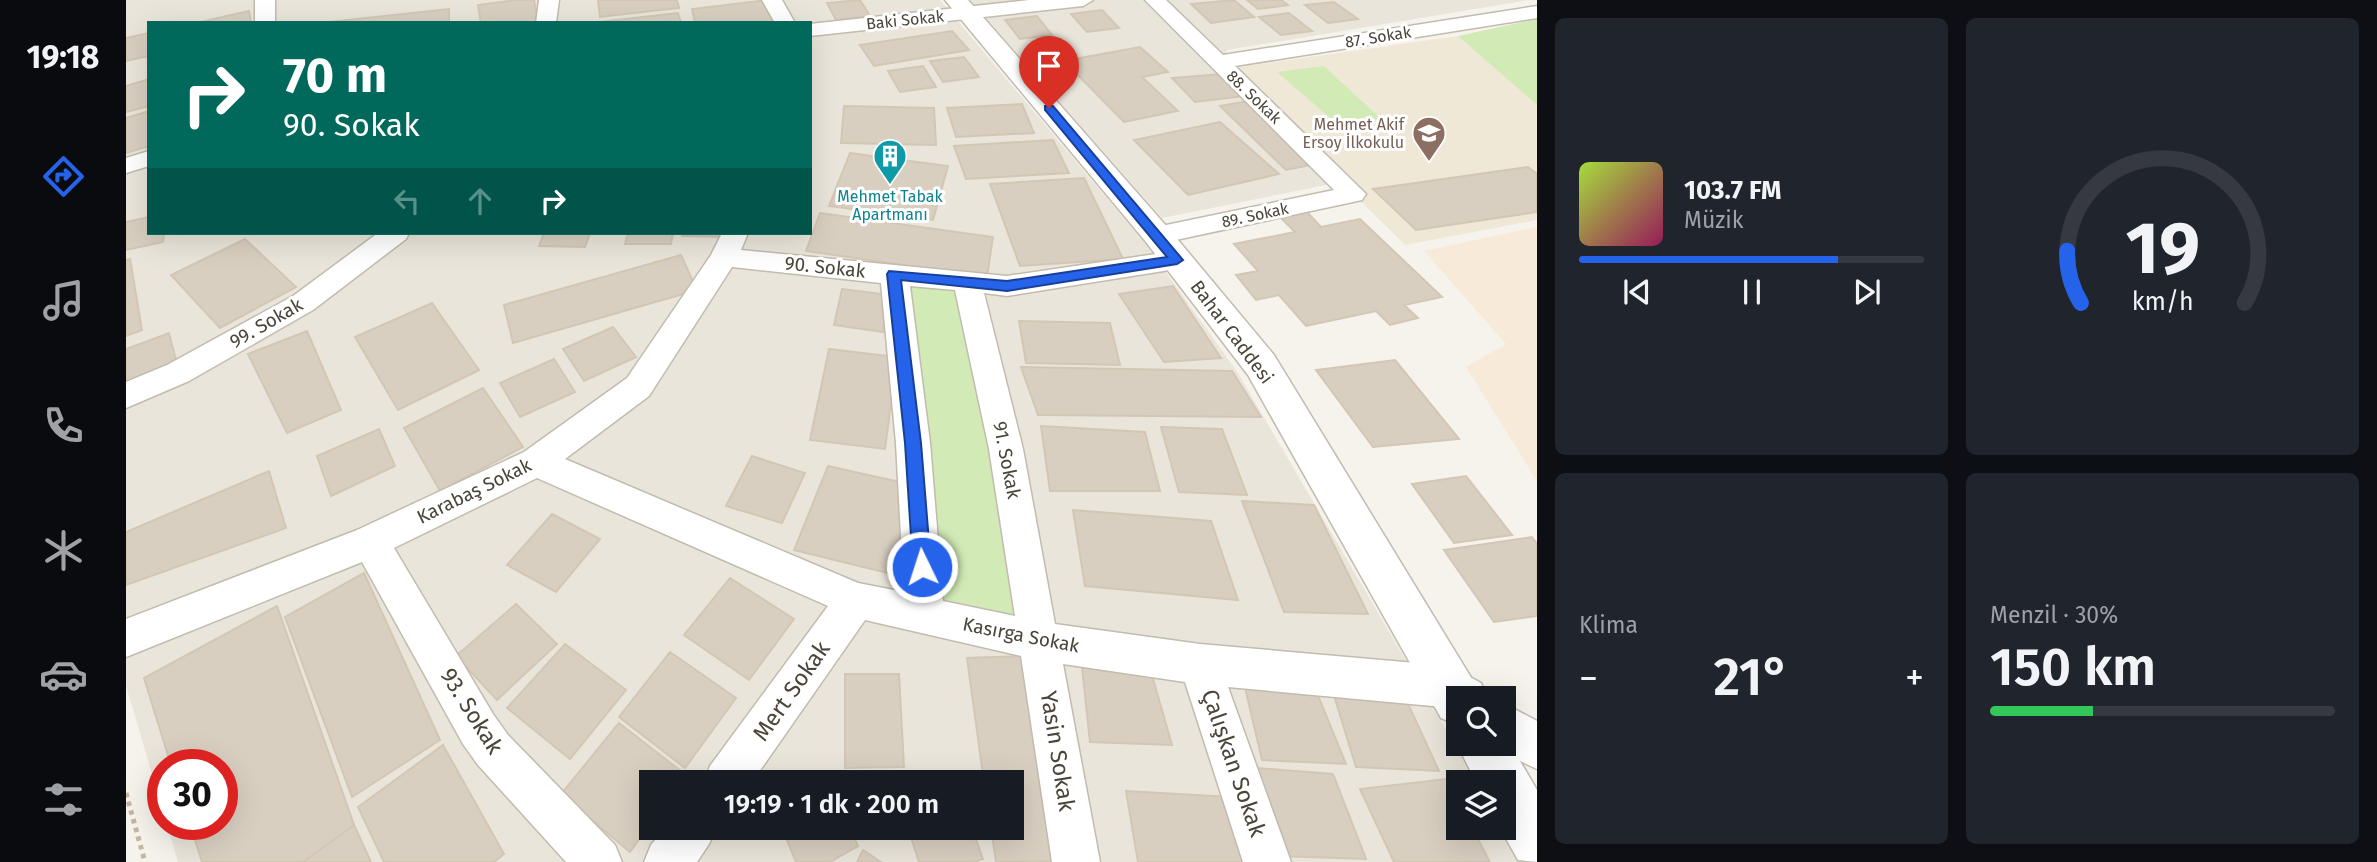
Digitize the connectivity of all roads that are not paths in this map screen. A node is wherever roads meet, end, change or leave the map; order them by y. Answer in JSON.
{"nodes":[{"id":1,"x":265,"y":0,"type":"edge"},
{"id":2,"x":549,"y":0,"type":"edge"},
{"id":3,"x":772,"y":0,"type":"edge"},
{"id":4,"x":1083,"y":0,"type":"edge"},
{"id":5,"x":1155,"y":0,"type":"edge"},
{"id":6,"x":962,"y":7,"type":"edge"},
{"id":7,"x":1537,"y":12,"type":"edge"},
{"id":8,"x":265,"y":21,"type":"edge"},
{"id":9,"x":545,"y":21,"type":"edge"},
{"id":10,"x":784,"y":21,"type":"edge"},
{"id":11,"x":812,"y":30,"type":"edge"},
{"id":12,"x":1218,"y":62,"type":"junction"},
{"id":13,"x":147,"y":159,"type":"edge"},
{"id":14,"x":126,"y":166,"type":"edge"},
{"id":15,"x":1353,"y":194,"type":"joint"},
{"id":16,"x":393,"y":235,"type":"edge"},
{"id":17,"x":729,"y":245,"type":"edge"},
{"id":18,"x":1167,"y":247,"type":"junction"},
{"id":19,"x":894,"y":274,"type":"junction"},
{"id":20,"x":967,"y":282,"type":"junction"},
{"id":21,"x":126,"y":396,"type":"edge"},
{"id":22,"x":536,"y":461,"type":"junction"},
{"id":23,"x":370,"y":542,"type":"junction"},
{"id":24,"x":856,"y":600,"type":"junction"},
{"id":25,"x":925,"y":616,"type":"junction"},
{"id":26,"x":126,"y":639,"type":"edge"},
{"id":27,"x":1041,"y":641,"type":"junction"},
{"id":28,"x":1200,"y":664,"type":"junction"},
{"id":29,"x":1453,"y":686,"type":"edge"},
{"id":30,"x":1446,"y":694,"type":"edge"},
{"id":31,"x":1516,"y":733,"type":"edge"},
{"id":32,"x":1537,"y":747,"type":"edge"},
{"id":33,"x":1489,"y":756,"type":"edge"},
{"id":34,"x":735,"y":770,"type":"edge"},
{"id":35,"x":684,"y":840,"type":"edge"},
{"id":36,"x":1537,"y":841,"type":"edge"},
{"id":37,"x":598,"y":862,"type":"edge"},
{"id":38,"x":668,"y":862,"type":"edge"},
{"id":39,"x":1076,"y":862,"type":"edge"},
{"id":40,"x":1267,"y":862,"type":"edge"}],
"edges":[{"from":1,"to":8,"type":"street"},
{"from":2,"to":9,"type":"street"},
{"from":3,"to":10,"type":"street"},
{"from":4,"to":6,"type":"street","name":"Baki Sokak"},
{"from":5,"to":12,"type":"street","name":"88. Sokak"},
{"from":6,"to":11,"type":"street","name":"Baki Sokak"},
{"from":6,"to":18,"type":"street","name":"Bahar Caddesi"},
{"from":7,"to":12,"type":"street","name":"87. Sokak"},
{"from":12,"to":15,"type":"street","name":"88. Sokak"},
{"from":13,"to":14,"type":"street"},
{"from":15,"to":18,"type":"street","name":"89. Sokak"},
{"from":16,"to":21,"type":"street","name":"99. Sokak"},
{"from":17,"to":19,"type":"street","name":"90. Sokak"},
{"from":17,"to":22,"type":"street","name":"Karabaş Sokak"},
{"from":18,"to":20,"type":"street","name":"90. Sokak"},
{"from":18,"to":29,"type":"street","name":"Bahar Caddesi"},
{"from":19,"to":20,"type":"street","name":"90. Sokak"},
{"from":19,"to":25,"type":"street"},
{"from":20,"to":27,"type":"street","name":"91. Sokak"},
{"from":22,"to":23,"type":"street","name":"Karabaş Sokak"},
{"from":22,"to":24,"type":"street","name":"Kasırga Sokak"},
{"from":23,"to":26,"type":"street","name":"Karabaş Sokak"},
{"from":23,"to":37,"type":"street","name":"93. Sokak"},
{"from":24,"to":25,"type":"street","name":"Kasırga Sokak"},
{"from":24,"to":34,"type":"street","name":"Mert Sokak"},
{"from":25,"to":27,"type":"street","name":"Kasırga Sokak"},
{"from":27,"to":28,"type":"street","name":"Kasırga Sokak"},
{"from":27,"to":39,"type":"street","name":"Yasin Sokak"},
{"from":28,"to":30,"type":"street","name":"Kasırga Sokak"},
{"from":28,"to":40,"type":"street","name":"Çalışkan Sokak"},
{"from":31,"to":32,"type":"street"},
{"from":33,"to":36,"type":"street"},
{"from":35,"to":38,"type":"street"}]}
